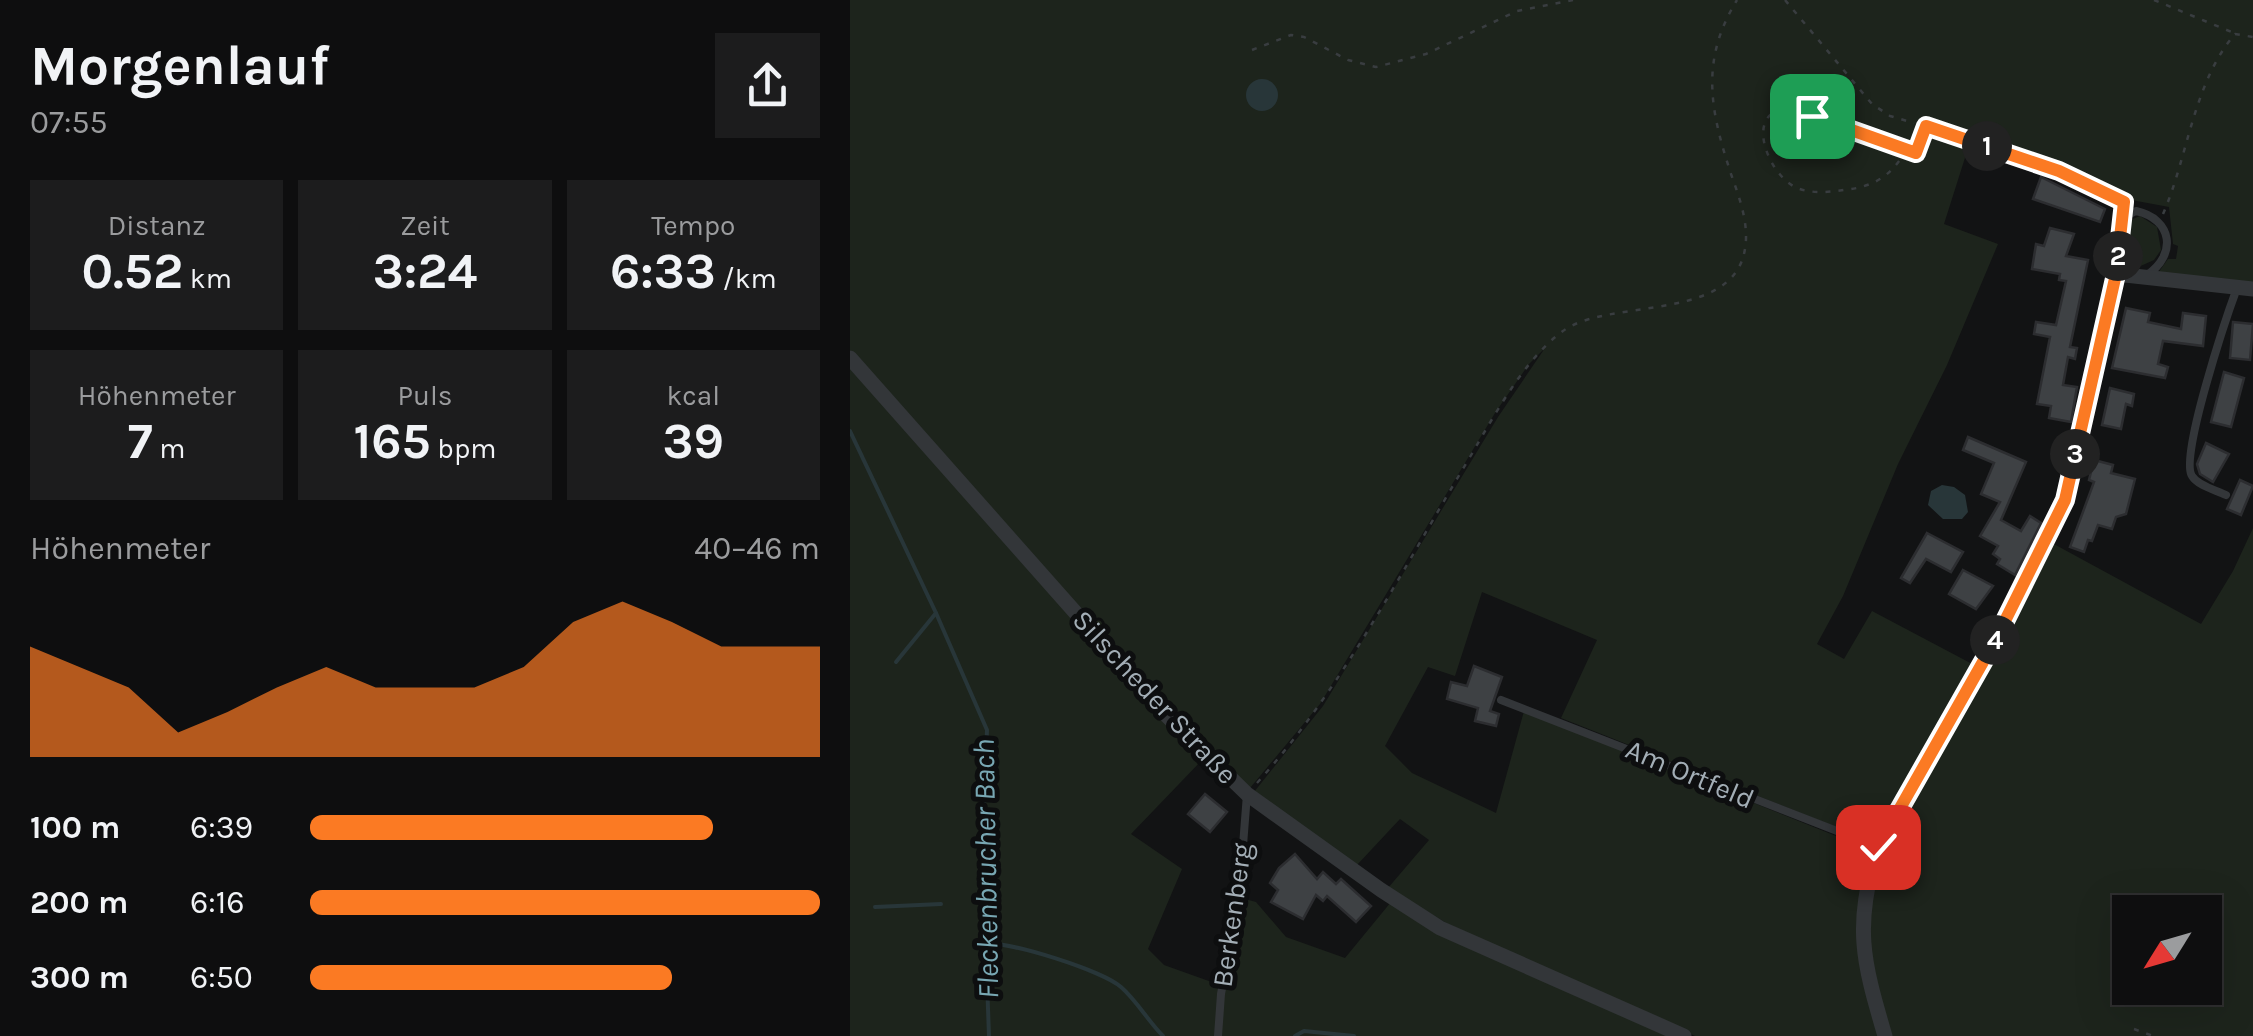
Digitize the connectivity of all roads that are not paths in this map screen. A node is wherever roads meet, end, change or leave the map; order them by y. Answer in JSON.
{"nodes":[{"id":1,"x":1926,"y":126,"type":"road end"},
{"id":2,"x":2122,"y":218,"type":"junction"},
{"id":3,"x":2116,"y":274,"type":"junction"},
{"id":4,"x":2142,"y":278,"type":"junction"},
{"id":5,"x":2245,"y":289,"type":"edge"},
{"id":6,"x":850,"y":358,"type":"edge"},
{"id":7,"x":2226,"y":494,"type":"dead end"},
{"id":8,"x":1501,"y":700,"type":"dead end"},
{"id":9,"x":1246,"y":794,"type":"junction"},
{"id":10,"x":1878,"y":847,"type":"junction"},
{"id":11,"x":1218,"y":1036,"type":"edge"},
{"id":12,"x":1684,"y":1036,"type":"edge"},
{"id":13,"x":1885,"y":1036,"type":"edge"}],
"edges":[{"from":1,"to":2,"type":"street"},
{"from":2,"to":3,"type":"street"},
{"from":2,"to":4,"type":"lane"},
{"from":3,"to":4,"type":"street"},
{"from":3,"to":10,"type":"street"},
{"from":4,"to":5,"type":"street"},
{"from":5,"to":7,"type":"lane"},
{"from":6,"to":9,"type":"street","name":"Silscheder Straße"},
{"from":8,"to":10,"type":"lane","name":"Am Ortfeld"},
{"from":9,"to":11,"type":"lane","name":"Berkenberg"},
{"from":9,"to":12,"type":"street","name":"Silscheder Straße"},
{"from":10,"to":13,"type":"street"}]}
